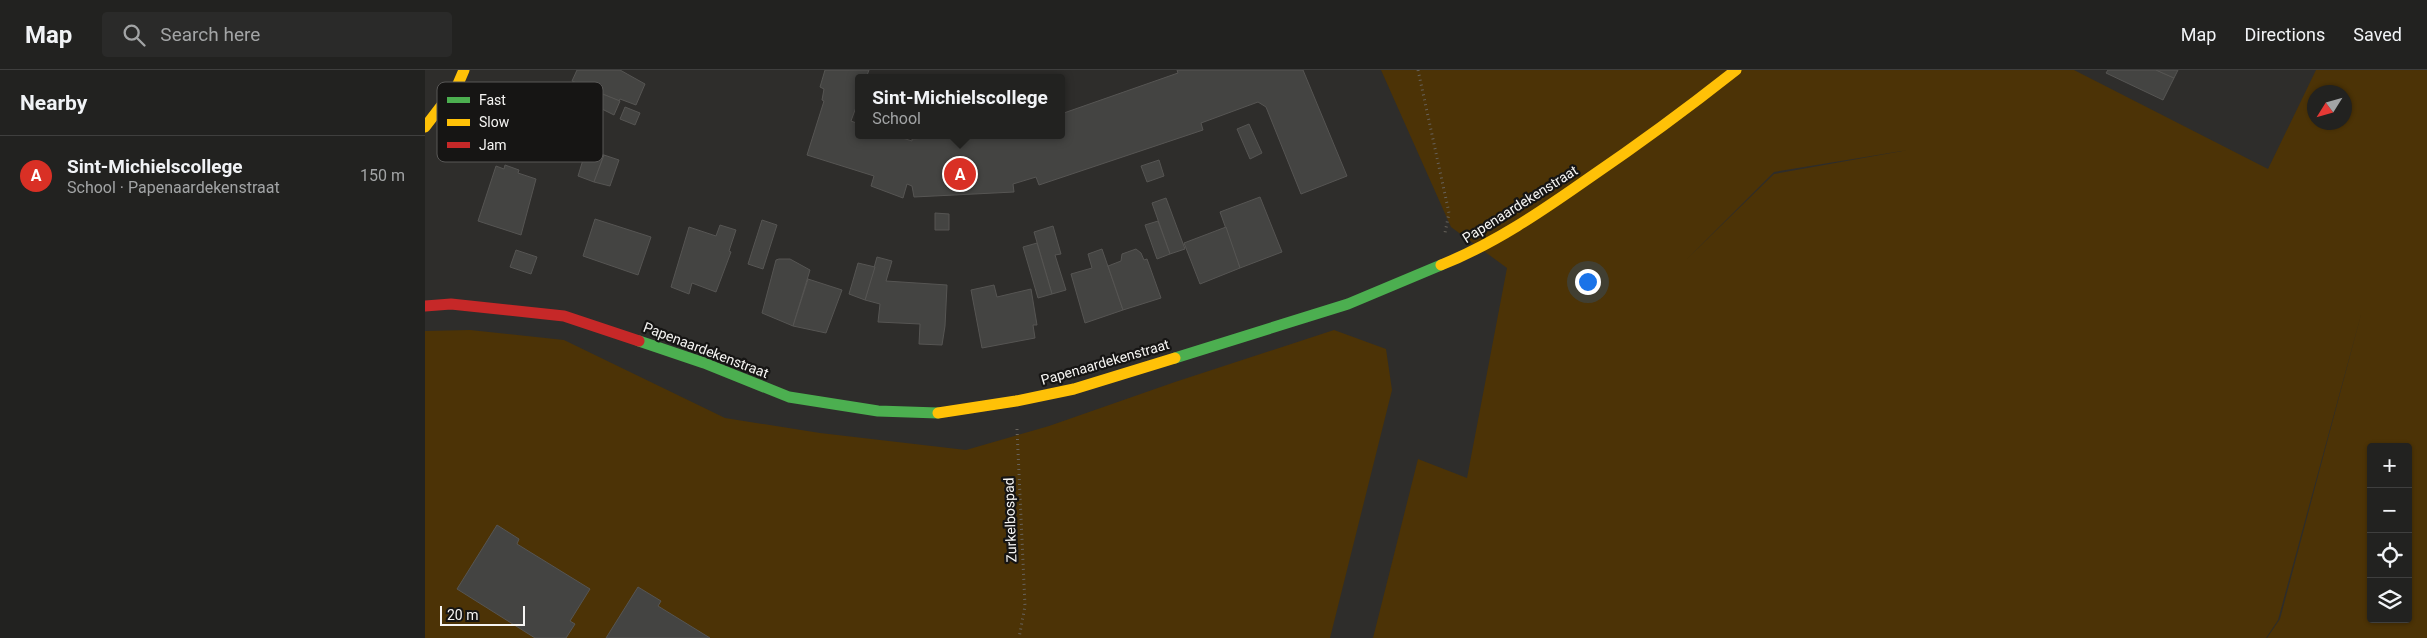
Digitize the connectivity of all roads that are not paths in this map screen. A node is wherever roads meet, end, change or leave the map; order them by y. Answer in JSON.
{"nodes":[{"id":1,"x":464,"y":70,"type":"edge"},
{"id":2,"x":1736,"y":70,"type":"edge"},
{"id":3,"x":459,"y":82,"type":"edge"},
{"id":4,"x":437,"y":111,"type":"edge"},
{"id":5,"x":425,"y":126,"type":"edge"},
{"id":6,"x":425,"y":306,"type":"edge"}],
"edges":[{"from":1,"to":3,"type":"street"},
{"from":2,"to":6,"type":"street","name":"Papenaardekenstraat"},
{"from":4,"to":5,"type":"street"}]}
